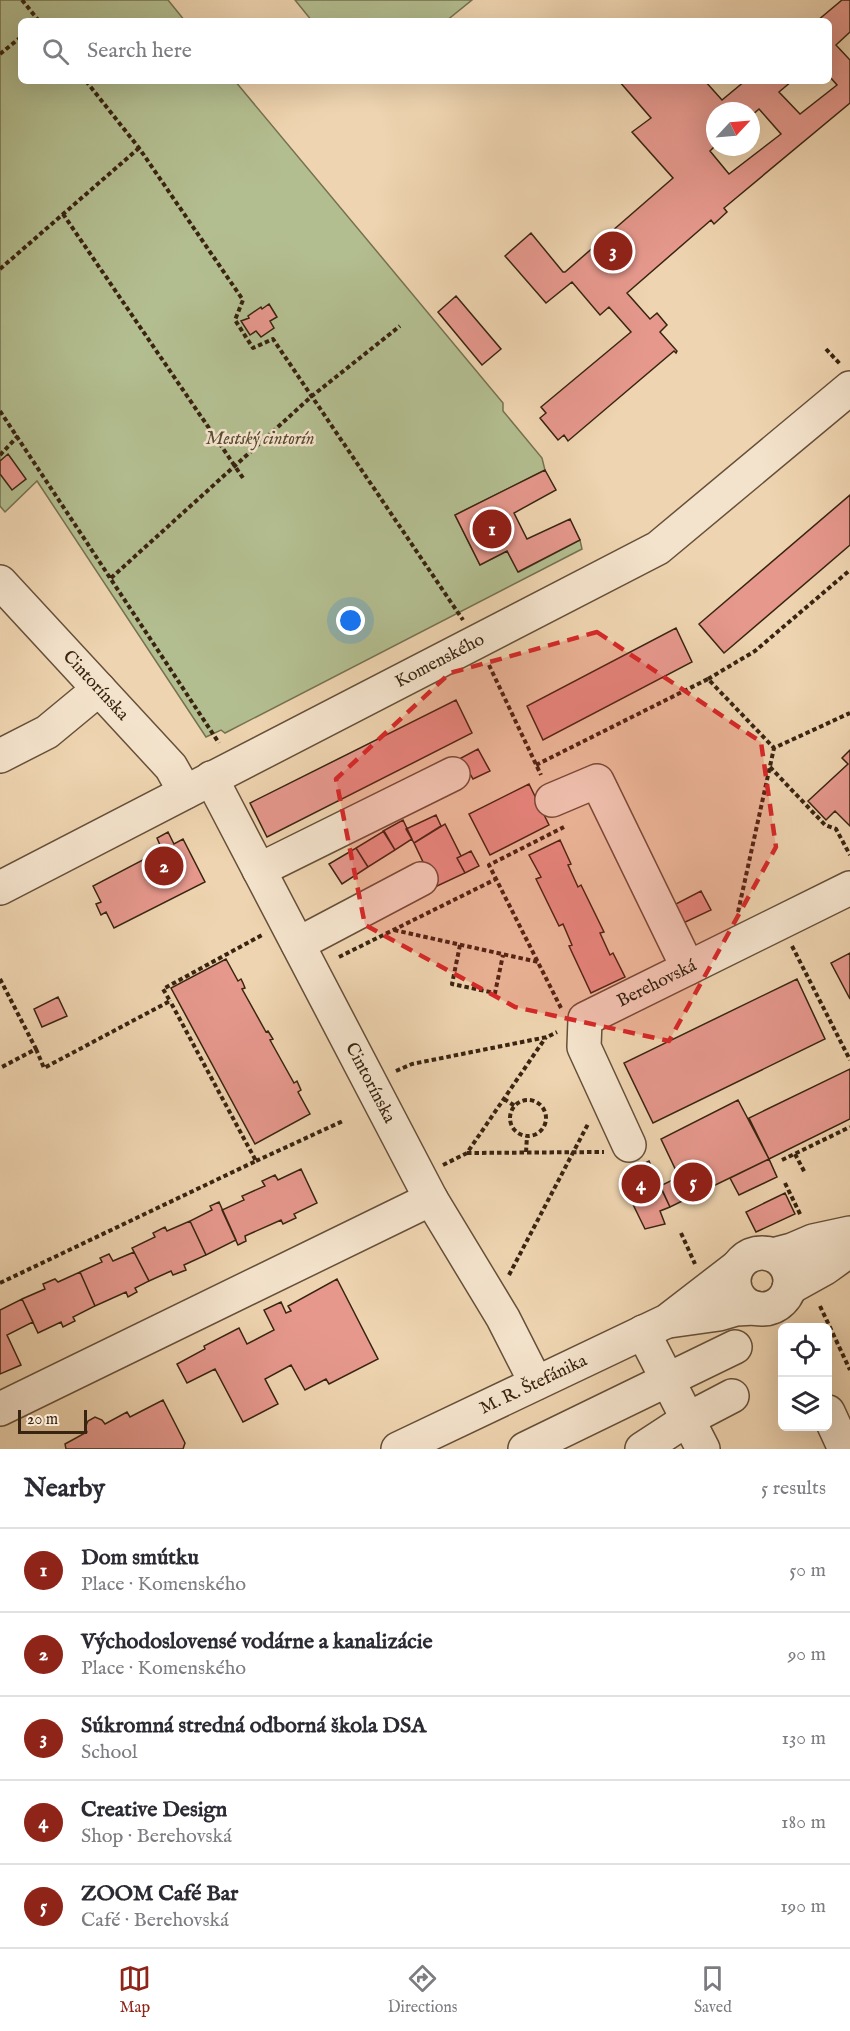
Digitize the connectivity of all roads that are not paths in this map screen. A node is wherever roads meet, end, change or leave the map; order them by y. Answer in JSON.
{"nodes":[{"id":1,"x":848,"y":379,"type":"edge"},
{"id":2,"x":0,"y":582,"type":"edge"},
{"id":3,"x":99,"y":689,"type":"junction"},
{"id":4,"x":0,"y":756,"type":"edge"},
{"id":5,"x":453,"y":774,"type":"dead end"},
{"id":6,"x":210,"y":779,"type":"junction"},
{"id":7,"x":552,"y":800,"type":"road end"},
{"id":8,"x":259,"y":870,"type":"junction"},
{"id":9,"x":421,"y":879,"type":"dead end"},
{"id":10,"x":0,"y":888,"type":"edge"},
{"id":11,"x":850,"y":888,"type":"edge"},
{"id":12,"x":299,"y":945,"type":"junction"},
{"id":13,"x":688,"y":968,"type":"junction"},
{"id":14,"x":629,"y":1144,"type":"road end"},
{"id":15,"x":425,"y":1188,"type":"junction"},
{"id":16,"x":850,"y":1233,"type":"edge"},
{"id":17,"x":850,"y":1250,"type":"edge"},
{"id":18,"x":773,"y":1255,"type":"junction"},
{"id":19,"x":737,"y":1267,"type":"junction"},
{"id":20,"x":778,"y":1307,"type":"edge"},
{"id":21,"x":655,"y":1327,"type":"junction"},
{"id":22,"x":735,"y":1347,"type":"dead end"},
{"id":23,"x":669,"y":1380,"type":"junction"},
{"id":24,"x":536,"y":1383,"type":"junction"},
{"id":25,"x":732,"y":1396,"type":"dead end"},
{"id":26,"x":0,"y":1409,"type":"edge"},
{"id":27,"x":688,"y":1419,"type":"junction"},
{"id":28,"x":832,"y":1421,"type":"edge"},
{"id":29,"x":569,"y":1438,"type":"edge"},
{"id":30,"x":398,"y":1449,"type":"edge"},
{"id":31,"x":525,"y":1449,"type":"edge"},
{"id":32,"x":642,"y":1449,"type":"edge"},
{"id":33,"x":703,"y":1449,"type":"edge"},
{"id":34,"x":845,"y":1449,"type":"edge"}],
"edges":[{"from":1,"to":6,"type":"street","name":"Komenského"},
{"from":2,"to":3,"type":"street","name":"Cintorínska"},
{"from":3,"to":4,"type":"street"},
{"from":3,"to":6,"type":"street","name":"Cintorínska"},
{"from":5,"to":8,"type":"street"},
{"from":6,"to":8,"type":"street","name":"Cintorínska"},
{"from":6,"to":10,"type":"street","name":"Komenského"},
{"from":7,"to":13,"type":"street"},
{"from":8,"to":12,"type":"street","name":"Cintorínska"},
{"from":9,"to":12,"type":"street"},
{"from":11,"to":13,"type":"street","name":"Berehovská"},
{"from":12,"to":15,"type":"street","name":"Cintorínska"},
{"from":13,"to":14,"type":"street","name":"Berehovská"},
{"from":15,"to":24,"type":"street","name":"Cintorínska"},
{"from":15,"to":26,"type":"street"},
{"from":16,"to":18,"type":"street"},
{"from":17,"to":20,"type":"street","name":"M. R. Štefánika"},
{"from":18,"to":19,"type":"street"},
{"from":18,"to":20,"type":"street"},
{"from":19,"to":20,"type":"street"},
{"from":19,"to":21,"type":"street","name":"M. R. Štefánika"},
{"from":20,"to":21,"type":"street","name":"M. R. Štefánika"},
{"from":21,"to":23,"type":"street"},
{"from":21,"to":24,"type":"street","name":"M. R. Štefánika"},
{"from":22,"to":23,"type":"street"},
{"from":23,"to":27,"type":"street"},
{"from":23,"to":29,"type":"street"},
{"from":24,"to":30,"type":"street","name":"M. R. Štefánika"},
{"from":25,"to":27,"type":"street"},
{"from":27,"to":32,"type":"street"},
{"from":27,"to":33,"type":"street"},
{"from":28,"to":34,"type":"street"},
{"from":29,"to":31,"type":"street"}]}
